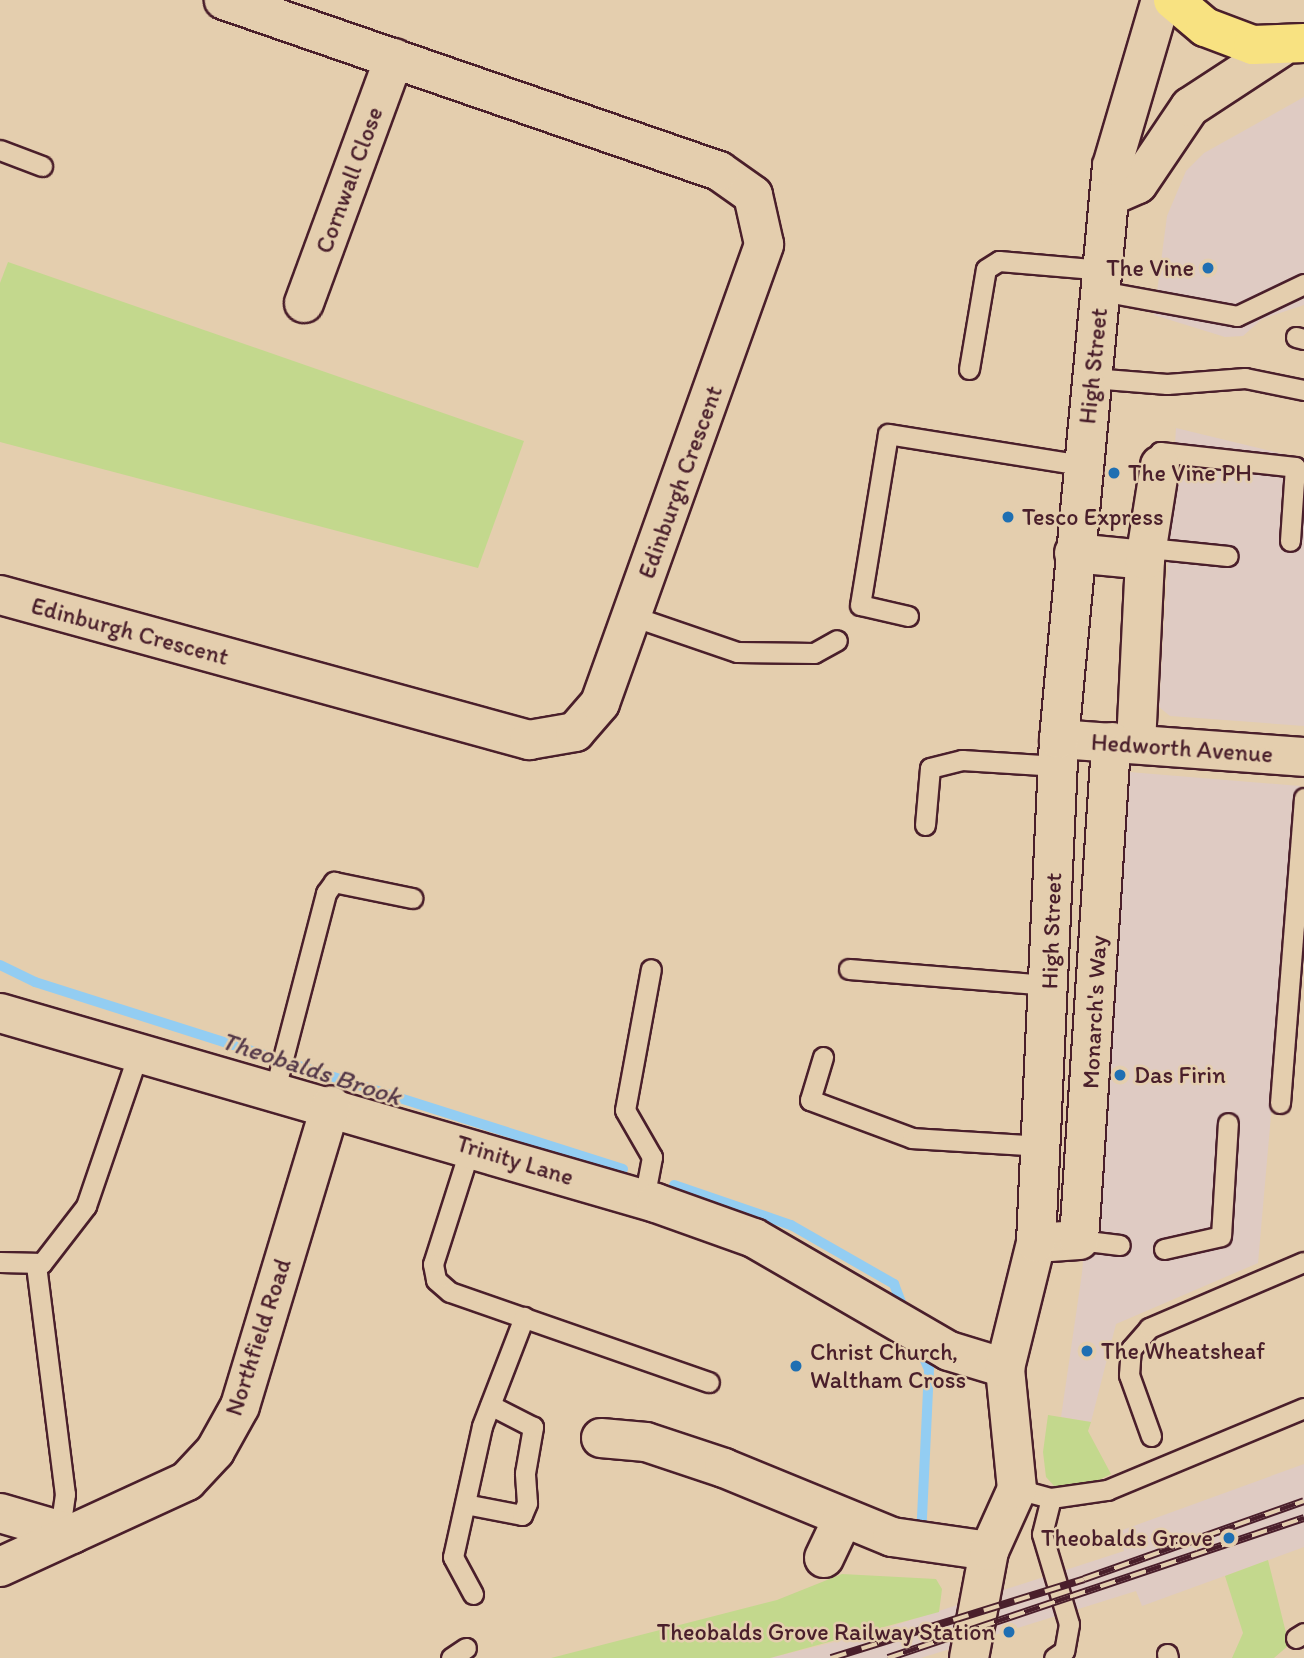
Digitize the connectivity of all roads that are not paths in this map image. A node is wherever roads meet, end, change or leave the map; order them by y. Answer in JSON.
{"nodes":[{"id":1,"x":224,"y":0,"type":"edge"},
{"id":2,"x":1161,"y":0,"type":"edge"},
{"id":3,"x":1173,"y":0,"type":"edge"},
{"id":4,"x":1292,"y":45,"type":"edge"},
{"id":5,"x":394,"y":58,"type":"junction"},
{"id":6,"x":0,"y":150,"type":"edge"},
{"id":7,"x":42,"y":166,"type":"dead end"},
{"id":8,"x":1113,"y":195,"type":"junction"},
{"id":9,"x":1102,"y":281,"type":"junction"},
{"id":10,"x":1304,"y":284,"type":"edge"},
{"id":11,"x":304,"y":303,"type":"dead end"},
{"id":12,"x":969,"y":369,"type":"dead end"},
{"id":13,"x":1092,"y":378,"type":"junction"},
{"id":14,"x":1304,"y":390,"type":"edge"},
{"id":15,"x":1082,"y":464,"type":"junction"},
{"id":16,"x":1160,"y":465,"type":"joint"},
{"id":17,"x":1290,"y":541,"type":"dead end"},
{"id":18,"x":1074,"y":552,"type":"junction"},
{"id":19,"x":1147,"y":554,"type":"junction"},
{"id":20,"x":1228,"y":556,"type":"dead end"},
{"id":21,"x":0,"y":595,"type":"edge"},
{"id":22,"x":632,"y":616,"type":"junction"},
{"id":23,"x":908,"y":617,"type":"dead end"},
{"id":24,"x":837,"y":640,"type":"dead end"},
{"id":25,"x":1123,"y":743,"type":"junction"},
{"id":26,"x":1059,"y":753,"type":"junction"},
{"id":27,"x":1304,"y":757,"type":"edge"},
{"id":28,"x":1304,"y":798,"type":"edge"},
{"id":29,"x":925,"y":825,"type":"dead end"},
{"id":30,"x":412,"y":898,"type":"dead end"},
{"id":31,"x":1298,"y":946,"type":"edge"},
{"id":32,"x":651,"y":969,"type":"dead end"},
{"id":33,"x":849,"y":969,"type":"dead end"},
{"id":34,"x":1049,"y":985,"type":"junction"},
{"id":35,"x":0,"y":1013,"type":"edge"},
{"id":36,"x":139,"y":1051,"type":"junction"},
{"id":37,"x":823,"y":1057,"type":"dead end"},
{"id":38,"x":280,"y":1070,"type":"junction"},
{"id":39,"x":1280,"y":1103,"type":"dead end"},
{"id":40,"x":331,"y":1105,"type":"junction"},
{"id":41,"x":1228,"y":1123,"type":"dead end"},
{"id":42,"x":471,"y":1146,"type":"junction"},
{"id":43,"x":1042,"y":1146,"type":"junction"},
{"id":44,"x":644,"y":1199,"type":"junction"},
{"id":45,"x":1079,"y":1240,"type":"junction"},
{"id":46,"x":1037,"y":1243,"type":"junction"},
{"id":47,"x":1120,"y":1245,"type":"dead end"},
{"id":48,"x":1164,"y":1249,"type":"dead end"},
{"id":49,"x":0,"y":1262,"type":"edge"},
{"id":50,"x":1304,"y":1262,"type":"edge"},
{"id":51,"x":36,"y":1265,"type":"junction"},
{"id":52,"x":524,"y":1317,"type":"junction"},
{"id":53,"x":1005,"y":1368,"type":"junction"},
{"id":54,"x":709,"y":1382,"type":"dead end"},
{"id":55,"x":490,"y":1405,"type":"junction"},
{"id":56,"x":1304,"y":1408,"type":"edge"},
{"id":57,"x":1151,"y":1436,"type":"dead end"},
{"id":58,"x":601,"y":1438,"type":"dead end"},
{"id":59,"x":1034,"y":1494,"type":"junction"},
{"id":60,"x":465,"y":1504,"type":"junction"},
{"id":61,"x":0,"y":1513,"type":"edge"},
{"id":62,"x":844,"y":1518,"type":"junction"},
{"id":63,"x":66,"y":1531,"type":"junction"},
{"id":64,"x":989,"y":1551,"type":"junction"},
{"id":65,"x":824,"y":1558,"type":"dead end"},
{"id":66,"x":0,"y":1567,"type":"edge"},
{"id":67,"x":473,"y":1594,"type":"dead end"},
{"id":68,"x":969,"y":1658,"type":"edge"},
{"id":69,"x":1054,"y":1658,"type":"edge"}],
"edges":[{"from":1,"to":5,"type":"street","name":"Edinburgh Crescent"},
{"from":2,"to":8,"type":"street","name":"High Street"},
{"from":3,"to":4,"type":"main road"},
{"from":4,"to":8,"type":"street"},
{"from":5,"to":11,"type":"street","name":"Cornwall Close"},
{"from":5,"to":22,"type":"street","name":"Edinburgh Crescent"},
{"from":6,"to":7,"type":"lane"},
{"from":8,"to":9,"type":"street","name":"High Street"},
{"from":9,"to":10,"type":"lane"},
{"from":9,"to":12,"type":"lane"},
{"from":9,"to":13,"type":"street","name":"High Street"},
{"from":13,"to":14,"type":"lane"},
{"from":13,"to":15,"type":"street","name":"High Street"},
{"from":15,"to":18,"type":"street","name":"High Street"},
{"from":15,"to":23,"type":"lane"},
{"from":16,"to":17,"type":"lane"},
{"from":16,"to":19,"type":"street","name":"Monarch's Way"},
{"from":18,"to":19,"type":"street"},
{"from":18,"to":26,"type":"street","name":"High Street"},
{"from":19,"to":20,"type":"lane"},
{"from":19,"to":25,"type":"street","name":"Monarch's Way"},
{"from":21,"to":22,"type":"street","name":"Edinburgh Crescent"},
{"from":22,"to":24,"type":"lane"},
{"from":25,"to":26,"type":"street","name":"Hedworth Avenue"},
{"from":25,"to":27,"type":"street","name":"Hedworth Avenue"},
{"from":25,"to":45,"type":"street","name":"Monarch's Way"},
{"from":26,"to":29,"type":"lane"},
{"from":26,"to":34,"type":"street","name":"High Street"},
{"from":28,"to":31,"type":"lane"},
{"from":30,"to":38,"type":"lane"},
{"from":31,"to":39,"type":"lane"},
{"from":32,"to":44,"type":"lane"},
{"from":33,"to":34,"type":"lane"},
{"from":34,"to":43,"type":"street","name":"High Street"},
{"from":35,"to":36,"type":"street","name":"Trinity Lane"},
{"from":36,"to":38,"type":"street","name":"Trinity Lane"},
{"from":36,"to":51,"type":"lane"},
{"from":37,"to":43,"type":"lane"},
{"from":38,"to":40,"type":"street","name":"Trinity Lane"},
{"from":40,"to":42,"type":"street","name":"Trinity Lane"},
{"from":40,"to":63,"type":"street","name":"Northfield Road"},
{"from":41,"to":48,"type":"lane"},
{"from":42,"to":44,"type":"street","name":"Trinity Lane"},
{"from":42,"to":52,"type":"lane"},
{"from":43,"to":46,"type":"street","name":"High Street"},
{"from":44,"to":53,"type":"street","name":"Trinity Lane"},
{"from":45,"to":46,"type":"street"},
{"from":45,"to":47,"type":"lane"},
{"from":46,"to":53,"type":"street","name":"High Street"},
{"from":49,"to":51,"type":"lane"},
{"from":50,"to":57,"type":"lane"},
{"from":51,"to":63,"type":"lane"},
{"from":52,"to":54,"type":"lane"},
{"from":52,"to":55,"type":"lane"},
{"from":53,"to":59,"type":"street","name":"High Street"},
{"from":55,"to":60,"type":"lane"},
{"from":55,"to":60,"type":"lane"},
{"from":56,"to":59,"type":"lane"},
{"from":58,"to":62,"type":"street"},
{"from":59,"to":64,"type":"street","name":"High Street"},
{"from":59,"to":69,"type":"lane"},
{"from":60,"to":67,"type":"lane"},
{"from":61,"to":63,"type":"street"},
{"from":62,"to":64,"type":"street"},
{"from":62,"to":65,"type":"street"},
{"from":63,"to":66,"type":"street","name":"Northfield Road"},
{"from":64,"to":68,"type":"street","name":"High Street"}]}
